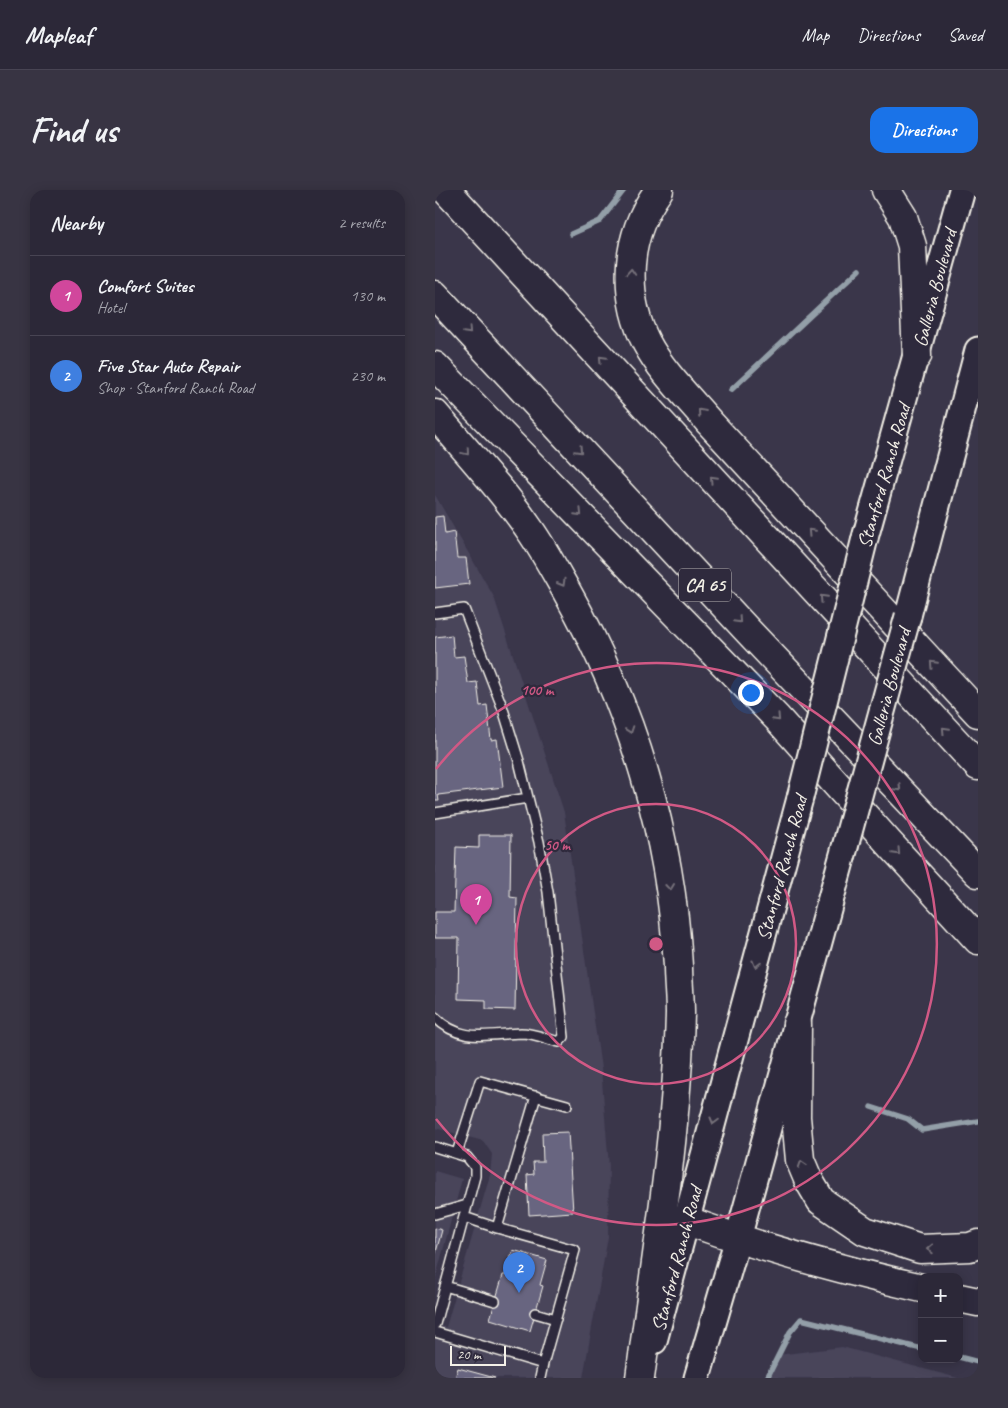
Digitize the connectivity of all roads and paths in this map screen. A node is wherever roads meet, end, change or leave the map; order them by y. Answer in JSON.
{"nodes":[{"id":1,"x":446,"y":190,"type":"edge"},
{"id":2,"x":659,"y":190,"type":"edge"},
{"id":3,"x":886,"y":190,"type":"edge"},
{"id":4,"x":962,"y":190,"type":"edge"},
{"id":5,"x":435,"y":295,"type":"edge"},
{"id":6,"x":978,"y":350,"type":"edge"},
{"id":7,"x":917,"y":356,"type":"junction"},
{"id":8,"x":435,"y":366,"type":"edge"},
{"id":9,"x":435,"y":414,"type":"edge"},
{"id":10,"x":435,"y":613,"type":"edge"},
{"id":11,"x":978,"y":713,"type":"edge"},
{"id":12,"x":978,"y":766,"type":"edge"},
{"id":13,"x":528,"y":798,"type":"junction"},
{"id":14,"x":435,"y":813,"type":"edge"},
{"id":15,"x":978,"y":873,"type":"edge"},
{"id":16,"x":978,"y":940,"type":"edge"},
{"id":17,"x":435,"y":1017,"type":"edge"},
{"id":18,"x":797,"y":1024,"type":"junction"},
{"id":19,"x":536,"y":1096,"type":"junction"},
{"id":20,"x":567,"y":1105,"type":"dead end"},
{"id":21,"x":435,"y":1147,"type":"edge"},
{"id":22,"x":457,"y":1153,"type":"junction"},
{"id":23,"x":467,"y":1205,"type":"junction"},
{"id":24,"x":435,"y":1214,"type":"edge"},
{"id":25,"x":464,"y":1217,"type":"junction"},
{"id":26,"x":688,"y":1221,"type":"junction"},
{"id":27,"x":497,"y":1228,"type":"junction"},
{"id":28,"x":738,"y":1238,"type":"junction"},
{"id":29,"x":978,"y":1244,"type":"edge"},
{"id":30,"x":445,"y":1286,"type":"junction"},
{"id":31,"x":918,"y":1287,"type":"edge"},
{"id":32,"x":963,"y":1299,"type":"edge"},
{"id":33,"x":495,"y":1301,"type":"dead end"},
{"id":34,"x":978,"y":1302,"type":"edge"},
{"id":35,"x":535,"y":1313,"type":"dead end"},
{"id":36,"x":556,"y":1319,"type":"junction"},
{"id":37,"x":435,"y":1324,"type":"edge"},
{"id":38,"x":435,"y":1332,"type":"edge"},
{"id":39,"x":543,"y":1364,"type":"junction"},
{"id":40,"x":540,"y":1378,"type":"edge"},
{"id":41,"x":642,"y":1378,"type":"edge"},
{"id":42,"x":697,"y":1378,"type":"edge"}],
"edges":[{"from":12,"to":1,"type":"highway","one_way":true},
{"from":11,"to":2,"type":"highway","one_way":true},
{"from":3,"to":7,"type":"highway"},
{"from":4,"to":7,"type":"main road","name":"Galleria Boulevard"},
{"from":5,"to":15,"type":"highway","number":"CA 65","one_way":true},
{"from":6,"to":18,"type":"main road","name":"Galleria Boulevard","bridge":true},
{"from":7,"to":26,"type":"main road","name":"Stanford Ranch Road","one_way":true,"bridge":true},
{"from":8,"to":16,"type":"highway","one_way":true},
{"from":9,"to":41,"type":"highway","one_way":true},
{"from":10,"to":13,"type":"lane"},
{"from":13,"to":14,"type":"lane"},
{"from":13,"to":17,"type":"lane"},
{"from":18,"to":28,"type":"main road"},
{"from":29,"to":18,"type":"highway","one_way":true},
{"from":19,"to":20,"type":"lane"},
{"from":19,"to":22,"type":"lane"},
{"from":19,"to":27,"type":"lane"},
{"from":21,"to":22,"type":"lane"},
{"from":22,"to":23,"type":"lane"},
{"from":23,"to":24,"type":"lane"},
{"from":23,"to":25,"type":"lane"},
{"from":25,"to":27,"type":"lane"},
{"from":25,"to":30,"type":"lane"},
{"from":26,"to":28,"type":"highway"},
{"from":26,"to":41,"type":"main road","name":"Stanford Ranch Road"},
{"from":27,"to":36,"type":"lane"},
{"from":28,"to":31,"type":"highway"},
{"from":28,"to":42,"type":"main road"},
{"from":30,"to":33,"type":"lane"},
{"from":30,"to":37,"type":"lane"},
{"from":32,"to":34,"type":"highway"},
{"from":35,"to":36,"type":"lane"},
{"from":36,"to":39,"type":"lane"},
{"from":38,"to":39,"type":"lane"},
{"from":39,"to":40,"type":"lane"}]}
